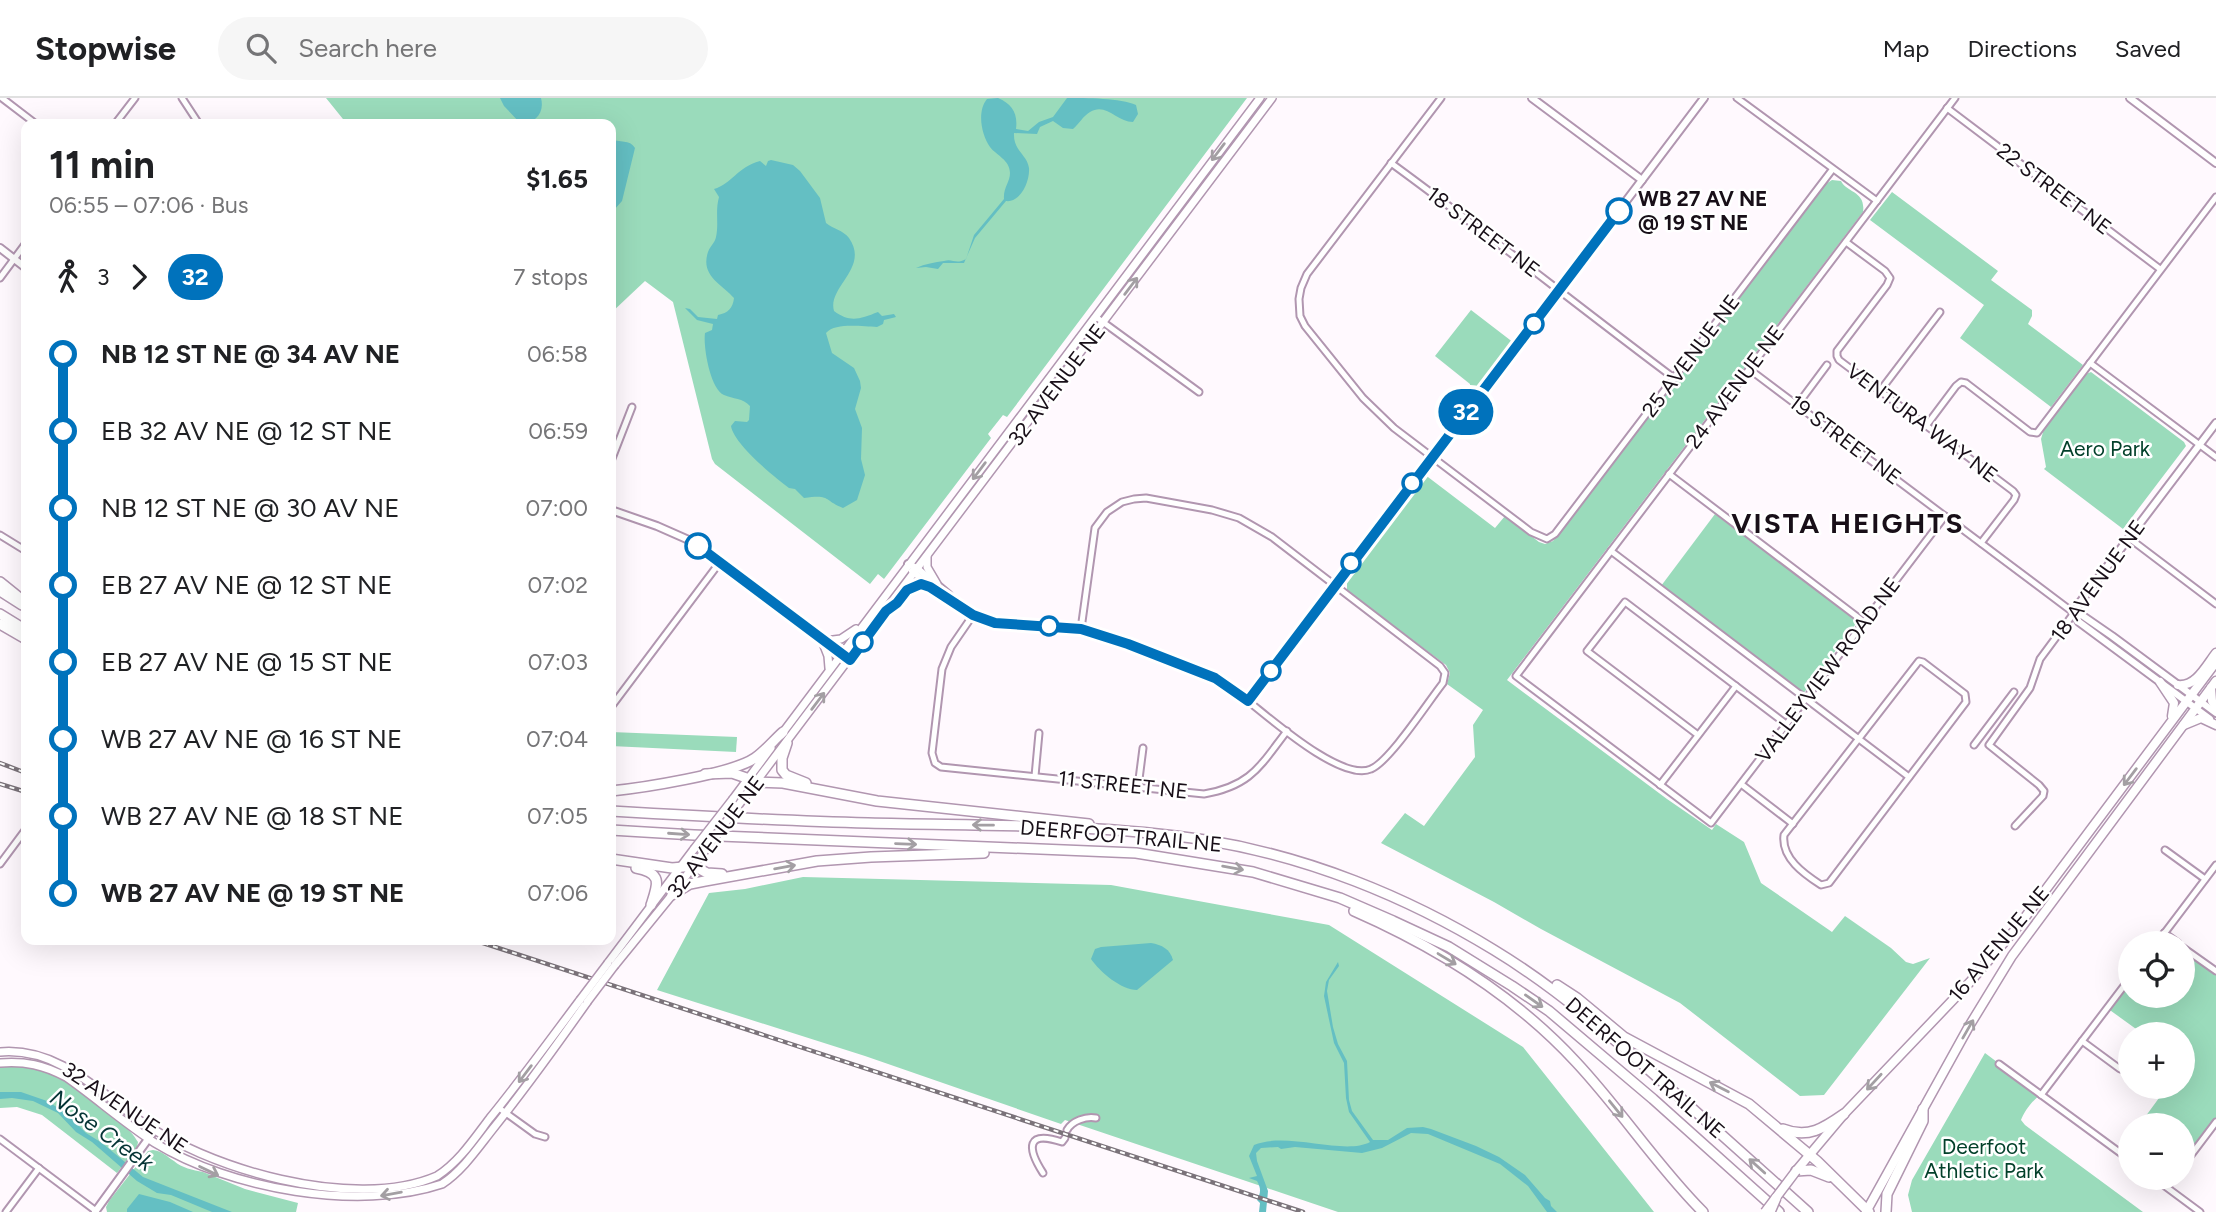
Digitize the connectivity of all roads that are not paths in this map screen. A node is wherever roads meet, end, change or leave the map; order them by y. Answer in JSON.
{"nodes":[{"id":1,"x":2,"y":98,"type":"edge"},
{"id":2,"x":135,"y":98,"type":"edge"},
{"id":3,"x":182,"y":98,"type":"edge"},
{"id":4,"x":1260,"y":98,"type":"edge"},
{"id":5,"x":1272,"y":98,"type":"edge"},
{"id":6,"x":1441,"y":98,"type":"edge"},
{"id":7,"x":1532,"y":98,"type":"edge"},
{"id":8,"x":1704,"y":98,"type":"edge"},
{"id":9,"x":1737,"y":98,"type":"edge"},
{"id":10,"x":1955,"y":98,"type":"edge"},
{"id":11,"x":2130,"y":98,"type":"edge"},
{"id":12,"x":1947,"y":108,"type":"junction"},
{"id":13,"x":29,"y":119,"type":"edge"},
{"id":14,"x":119,"y":119,"type":"edge"},
{"id":15,"x":196,"y":119,"type":"edge"},
{"id":16,"x":1391,"y":163,"type":"junction"},
{"id":17,"x":2216,"y":163,"type":"edge"},
{"id":18,"x":1832,"y":170,"type":"junction"},
{"id":19,"x":1642,"y":180,"type":"junction"},
{"id":20,"x":2216,"y":197,"type":"edge"},
{"id":21,"x":1877,"y":201,"type":"junction"},
{"id":22,"x":1846,"y":242,"type":"junction"},
{"id":23,"x":0,"y":248,"type":"edge"},
{"id":24,"x":21,"y":250,"type":"edge"},
{"id":25,"x":15,"y":259,"type":"junction"},
{"id":26,"x":21,"y":264,"type":"edge"},
{"id":27,"x":2160,"y":269,"type":"junction"},
{"id":28,"x":0,"y":278,"type":"edge"},
{"id":29,"x":1559,"y":291,"type":"junction"},
{"id":30,"x":1940,"y":312,"type":"dead end"},
{"id":31,"x":1096,"y":317,"type":"junction"},
{"id":32,"x":1104,"y":322,"type":"junction"},
{"id":33,"x":2090,"y":363,"type":"junction"},
{"id":34,"x":1827,"y":365,"type":"dead end"},
{"id":35,"x":1749,"y":369,"type":"junction"},
{"id":36,"x":1674,"y":378,"type":"junction"},
{"id":37,"x":1880,"y":391,"type":"junction"},
{"id":38,"x":1199,"y":392,"type":"dead end"},
{"id":39,"x":1798,"y":404,"type":"junction"},
{"id":40,"x":632,"y":407,"type":"dead end"},
{"id":41,"x":2216,"y":423,"type":"edge"},
{"id":42,"x":1926,"y":426,"type":"junction"},
{"id":43,"x":2200,"y":445,"type":"junction"},
{"id":44,"x":616,"y":448,"type":"edge"},
{"id":45,"x":1432,"y":457,"type":"junction"},
{"id":46,"x":2216,"y":457,"type":"edge"},
{"id":47,"x":1669,"y":474,"type":"junction"},
{"id":48,"x":616,"y":512,"type":"edge"},
{"id":49,"x":1945,"y":516,"type":"junction"},
{"id":50,"x":0,"y":535,"type":"edge"},
{"id":51,"x":2129,"y":538,"type":"junction"},
{"id":52,"x":1981,"y":543,"type":"junction"},
{"id":53,"x":21,"y":548,"type":"edge"},
{"id":54,"x":1611,"y":551,"type":"junction"},
{"id":55,"x":928,"y":556,"type":"junction"},
{"id":56,"x":720,"y":562,"type":"junction"},
{"id":57,"x":908,"y":564,"type":"junction"},
{"id":58,"x":916,"y":571,"type":"junction"},
{"id":59,"x":0,"y":582,"type":"edge"},
{"id":60,"x":934,"y":585,"type":"junction"},
{"id":61,"x":1335,"y":585,"type":"junction"},
{"id":62,"x":0,"y":591,"type":"edge"},
{"id":63,"x":21,"y":601,"type":"edge"},
{"id":64,"x":21,"y":602,"type":"edge"},
{"id":65,"x":2216,"y":604,"type":"edge"},
{"id":66,"x":886,"y":611,"type":"junction"},
{"id":67,"x":2074,"y":613,"type":"junction"},
{"id":68,"x":0,"y":614,"type":"edge"},
{"id":69,"x":973,"y":615,"type":"junction"},
{"id":70,"x":1864,"y":622,"type":"junction"},
{"id":71,"x":0,"y":624,"type":"edge"},
{"id":72,"x":862,"y":624,"type":"junction"},
{"id":73,"x":21,"y":627,"type":"edge"},
{"id":74,"x":1081,"y":629,"type":"junction"},
{"id":75,"x":21,"y":636,"type":"edge"},
{"id":76,"x":823,"y":639,"type":"junction"},
{"id":77,"x":841,"y":653,"type":"junction"},
{"id":78,"x":2216,"y":653,"type":"edge"},
{"id":79,"x":850,"y":660,"type":"junction"},
{"id":80,"x":2216,"y":662,"type":"edge"},
{"id":81,"x":829,"y":668,"type":"junction"},
{"id":82,"x":2160,"y":682,"type":"junction"},
{"id":83,"x":2213,"y":684,"type":"edge"},
{"id":84,"x":1736,"y":685,"type":"junction"},
{"id":85,"x":2178,"y":685,"type":"junction"},
{"id":86,"x":2014,"y":692,"type":"dead end"},
{"id":87,"x":2188,"y":698,"type":"junction"},
{"id":88,"x":1806,"y":699,"type":"junction"},
{"id":89,"x":616,"y":700,"type":"edge"},
{"id":90,"x":1248,"y":701,"type":"junction"},
{"id":91,"x":2197,"y":705,"type":"junction"},
{"id":92,"x":2216,"y":708,"type":"edge"},
{"id":93,"x":2216,"y":713,"type":"edge"},
{"id":94,"x":2170,"y":721,"type":"junction"},
{"id":95,"x":1786,"y":724,"type":"junction"},
{"id":96,"x":2216,"y":724,"type":"edge"},
{"id":97,"x":2182,"y":726,"type":"junction"},
{"id":98,"x":1287,"y":731,"type":"junction"},
{"id":99,"x":783,"y":732,"type":"junction"},
{"id":100,"x":1039,"y":733,"type":"dead end"},
{"id":101,"x":1698,"y":735,"type":"junction"},
{"id":102,"x":1858,"y":738,"type":"junction"},
{"id":103,"x":787,"y":743,"type":"junction"},
{"id":104,"x":1974,"y":745,"type":"dead end"},
{"id":105,"x":1143,"y":748,"type":"dead end"},
{"id":106,"x":705,"y":774,"type":"junction"},
{"id":107,"x":1035,"y":776,"type":"junction"},
{"id":108,"x":1909,"y":777,"type":"junction"},
{"id":109,"x":753,"y":780,"type":"junction"},
{"id":110,"x":1741,"y":784,"type":"junction"},
{"id":111,"x":1660,"y":785,"type":"junction"},
{"id":112,"x":1138,"y":787,"type":"junction"},
{"id":113,"x":616,"y":790,"type":"edge"},
{"id":114,"x":855,"y":796,"type":"junction"},
{"id":115,"x":616,"y":811,"type":"edge"},
{"id":116,"x":1793,"y":824,"type":"junction"},
{"id":117,"x":2015,"y":826,"type":"dead end"},
{"id":118,"x":616,"y":830,"type":"edge"},
{"id":119,"x":21,"y":836,"type":"edge"},
{"id":120,"x":1174,"y":836,"type":"junction"},
{"id":121,"x":1003,"y":849,"type":"junction"},
{"id":122,"x":2165,"y":850,"type":"dead end"},
{"id":123,"x":616,"y":862,"type":"edge"},
{"id":124,"x":616,"y":862,"type":"edge"},
{"id":125,"x":0,"y":864,"type":"edge"},
{"id":126,"x":2216,"y":865,"type":"edge"},
{"id":127,"x":694,"y":866,"type":"junction"},
{"id":128,"x":679,"y":868,"type":"junction"},
{"id":129,"x":1318,"y":869,"type":"junction"},
{"id":130,"x":740,"y":874,"type":"junction"},
{"id":131,"x":2205,"y":879,"type":"junction"},
{"id":132,"x":1298,"y":886,"type":"junction"},
{"id":133,"x":672,"y":895,"type":"junction"},
{"id":134,"x":651,"y":905,"type":"junction"},
{"id":135,"x":2166,"y":931,"type":"edge"},
{"id":136,"x":2195,"y":956,"type":"edge"},
{"id":137,"x":612,"y":964,"type":"junction"},
{"id":138,"x":2216,"y":971,"type":"edge"},
{"id":139,"x":2118,"y":994,"type":"edge"},
{"id":140,"x":2082,"y":1041,"type":"junction"},
{"id":141,"x":0,"y":1052,"type":"edge"},
{"id":142,"x":0,"y":1063,"type":"edge"},
{"id":143,"x":1999,"y":1064,"type":"dead end"},
{"id":144,"x":2118,"y":1068,"type":"edge"},
{"id":145,"x":2041,"y":1095,"type":"junction"},
{"id":146,"x":1923,"y":1108,"type":"junction"},
{"id":147,"x":502,"y":1111,"type":"junction"},
{"id":148,"x":1844,"y":1114,"type":"junction"},
{"id":149,"x":1096,"y":1118,"type":"dead end"},
{"id":150,"x":2216,"y":1122,"type":"edge"},
{"id":151,"x":1775,"y":1125,"type":"junction"},
{"id":152,"x":1067,"y":1130,"type":"dead end"},
{"id":153,"x":154,"y":1131,"type":"junction"},
{"id":154,"x":545,"y":1137,"type":"dead end"},
{"id":155,"x":1065,"y":1138,"type":"dead end"},
{"id":156,"x":0,"y":1139,"type":"edge"},
{"id":157,"x":149,"y":1139,"type":"junction"},
{"id":158,"x":2195,"y":1150,"type":"edge"},
{"id":159,"x":2118,"y":1151,"type":"edge"},
{"id":160,"x":1809,"y":1155,"type":"junction"},
{"id":161,"x":39,"y":1168,"type":"junction"},
{"id":162,"x":1796,"y":1171,"type":"junction"},
{"id":163,"x":1043,"y":1173,"type":"dead end"},
{"id":164,"x":1834,"y":1179,"type":"junction"},
{"id":165,"x":2171,"y":1190,"type":"edge"},
{"id":166,"x":1776,"y":1198,"type":"junction"},
{"id":167,"x":1855,"y":1198,"type":"junction"},
{"id":168,"x":313,"y":1202,"type":"dead end"},
{"id":169,"x":390,"y":1203,"type":"dead end"},
{"id":170,"x":325,"y":1204,"type":"dead end"},
{"id":171,"x":339,"y":1205,"type":"dead end"},
{"id":172,"x":1867,"y":1211,"type":"edge"},
{"id":173,"x":6,"y":1212,"type":"edge"},
{"id":174,"x":96,"y":1212,"type":"edge"},
{"id":175,"x":1705,"y":1212,"type":"edge"},
{"id":176,"x":1765,"y":1212,"type":"edge"},
{"id":177,"x":1770,"y":1212,"type":"edge"},
{"id":178,"x":1779,"y":1212,"type":"edge"},
{"id":179,"x":1808,"y":1212,"type":"edge"},
{"id":180,"x":1856,"y":1212,"type":"edge"},
{"id":181,"x":1886,"y":1212,"type":"edge"},
{"id":182,"x":2200,"y":1212,"type":"edge"}],
"edges":[{"from":1,"to":13,"type":"street"},
{"from":2,"to":14,"type":"street"},
{"from":3,"to":15,"type":"street"},
{"from":4,"to":31,"type":"main road","name":"32 AVENUE NE","one_way":true},
{"from":32,"to":5,"type":"main road","name":"32 AVENUE NE","one_way":true},
{"from":6,"to":16,"type":"street"},
{"from":7,"to":19,"type":"street"},
{"from":8,"to":19,"type":"street"},
{"from":9,"to":18,"type":"street"},
{"from":10,"to":12,"type":"street","name":"24 AVENUE NE"},
{"from":11,"to":17,"type":"street"},
{"from":12,"to":21,"type":"street","name":"24 AVENUE NE"},
{"from":12,"to":27,"type":"street","name":"22 STREET NE"},
{"from":16,"to":29,"type":"street","name":"18 STREET NE"},
{"from":16,"to":45,"type":"street"},
{"from":18,"to":21,"type":"street"},
{"from":18,"to":36,"type":"street","name":"25 AVENUE NE"},
{"from":19,"to":29,"type":"street"},
{"from":20,"to":27,"type":"street"},
{"from":21,"to":22,"type":"street","name":"24 AVENUE NE"},
{"from":22,"to":35,"type":"street","name":"24 AVENUE NE"},
{"from":22,"to":37,"type":"street","name":"VENTURA WAY NE"},
{"from":23,"to":25,"type":"street"},
{"from":24,"to":25,"type":"street"},
{"from":25,"to":26,"type":"street"},
{"from":25,"to":28,"type":"street"},
{"from":27,"to":33,"type":"street"},
{"from":29,"to":36,"type":"street","name":"18 STREET NE"},
{"from":29,"to":45,"type":"street"},
{"from":30,"to":37,"type":"street"},
{"from":31,"to":32,"type":"street"},
{"from":31,"to":57,"type":"main road","name":"32 AVENUE NE","one_way":true},
{"from":32,"to":38,"type":"street"},
{"from":32,"to":55,"type":"main road","name":"32 AVENUE NE"},
{"from":33,"to":42,"type":"street"},
{"from":33,"to":43,"type":"street"},
{"from":34,"to":39,"type":"street"},
{"from":35,"to":39,"type":"street","name":"19 STREET NE"},
{"from":35,"to":47,"type":"street","name":"24 AVENUE NE"},
{"from":36,"to":45,"type":"street","name":"25 AVENUE NE"},
{"from":37,"to":42,"type":"street","name":"VENTURA WAY NE"},
{"from":39,"to":49,"type":"street","name":"19 STREET NE"},
{"from":40,"to":44,"type":"street"},
{"from":41,"to":43,"type":"street","name":"18 AVENUE NE"},
{"from":42,"to":52,"type":"street","name":"VENTURA WAY NE"},
{"from":43,"to":46,"type":"street"},
{"from":43,"to":51,"type":"street","name":"18 AVENUE NE"},
{"from":45,"to":61,"type":"street"},
{"from":47,"to":54,"type":"street","name":"24 AVENUE NE"},
{"from":47,"to":70,"type":"street"},
{"from":48,"to":56,"type":"street"},
{"from":49,"to":52,"type":"street","name":"19 STREET NE"},
{"from":49,"to":70,"type":"street","name":"VALLEYVIEW ROAD NE"},
{"from":50,"to":53,"type":"street"},
{"from":51,"to":65,"type":"street"},
{"from":51,"to":67,"type":"street","name":"18 AVENUE NE"},
{"from":52,"to":67,"type":"street","name":"19 STREET NE"},
{"from":54,"to":88,"type":"street"},
{"from":54,"to":111,"type":"street","name":"24 AVENUE NE"},
{"from":55,"to":58,"type":"main road","name":"32 AVENUE NE"},
{"from":55,"to":60,"type":"main road"},
{"from":56,"to":76,"type":"street"},
{"from":56,"to":89,"type":"street"},
{"from":57,"to":58,"type":"street"},
{"from":57,"to":72,"type":"main road","name":"32 AVENUE NE"},
{"from":58,"to":60,"type":"street"},
{"from":58,"to":66,"type":"main road","name":"32 AVENUE NE"},
{"from":59,"to":63,"type":"highway"},
{"from":60,"to":66,"type":"main road"},
{"from":60,"to":69,"type":"street"},
{"from":61,"to":74,"type":"street"},
{"from":61,"to":90,"type":"street"},
{"from":61,"to":98,"type":"street"},
{"from":62,"to":64,"type":"highway"},
{"from":66,"to":79,"type":"main road","name":"32 AVENUE NE"},
{"from":67,"to":82,"type":"street","name":"19 STREET NE"},
{"from":67,"to":85,"type":"street","name":"19 STREET NE"},
{"from":67,"to":117,"type":"street","name":"18 AVENUE NE"},
{"from":68,"to":73,"type":"highway"},
{"from":69,"to":74,"type":"street"},
{"from":69,"to":107,"type":"street","name":"11 STREET NE"},
{"from":70,"to":88,"type":"street","name":"VALLEYVIEW ROAD NE"},
{"from":71,"to":75,"type":"highway"},
{"from":72,"to":76,"type":"main road"},
{"from":72,"to":77,"type":"main road","name":"32 AVENUE NE"},
{"from":74,"to":90,"type":"street"},
{"from":76,"to":77,"type":"street"},
{"from":76,"to":81,"type":"main road"},
{"from":77,"to":79,"type":"street"},
{"from":77,"to":81,"type":"main road","name":"32 AVENUE NE"},
{"from":78,"to":85,"type":"highway"},
{"from":103,"to":79,"type":"main road","name":"32 AVENUE NE","one_way":true},
{"from":80,"to":87,"type":"highway","name":"16 AVENUE NE"},
{"from":81,"to":99,"type":"main road","name":"32 AVENUE NE"},
{"from":82,"to":87,"type":"street","name":"19 STREET NE"},
{"from":82,"to":94,"type":"highway"},
{"from":83,"to":91,"type":"highway","name":"16 AVENUE NE"},
{"from":83,"to":92,"type":"highway"},
{"from":84,"to":95,"type":"street"},
{"from":84,"to":101,"type":"street"},
{"from":84,"to":101,"type":"street"},
{"from":85,"to":87,"type":"street","name":"19 STREET NE"},
{"from":86,"to":104,"type":"street"},
{"from":87,"to":91,"type":"street","name":"19 STREET NE"},
{"from":87,"to":94,"type":"highway","name":"16 AVENUE NE"},
{"from":88,"to":95,"type":"street","name":"VALLEYVIEW ROAD NE"},
{"from":88,"to":102,"type":"street"},
{"from":90,"to":98,"type":"street"},
{"from":91,"to":93,"type":"street","name":"19 STREET NE"},
{"from":91,"to":96,"type":"street","name":"19 STREET NE"},
{"from":91,"to":97,"type":"highway","name":"16 AVENUE NE"},
{"from":94,"to":148,"type":"highway","name":"16 AVENUE NE","one_way":true},
{"from":95,"to":110,"type":"street","name":"VALLEYVIEW ROAD NE"},
{"from":96,"to":97,"type":"highway"},
{"from":146,"to":97,"type":"highway","name":"16 AVENUE NE","one_way":true},
{"from":98,"to":112,"type":"street","name":"11 STREET NE"},
{"from":99,"to":106,"type":"highway"},
{"from":99,"to":109,"type":"main road","name":"32 AVENUE NE"},
{"from":100,"to":107,"type":"street"},
{"from":101,"to":111,"type":"street"},
{"from":102,"to":108,"type":"street"},
{"from":102,"to":108,"type":"street"},
{"from":102,"to":116,"type":"street"},
{"from":103,"to":109,"type":"main road","name":"32 AVENUE NE"},
{"from":103,"to":114,"type":"highway"},
{"from":105,"to":112,"type":"street"},
{"from":106,"to":109,"type":"highway"},
{"from":106,"to":113,"type":"highway"},
{"from":107,"to":112,"type":"street","name":"11 STREET NE"},
{"from":108,"to":116,"type":"street"},
{"from":109,"to":114,"type":"highway"},
{"from":109,"to":127,"type":"main road","name":"32 AVENUE NE","bridge":true},
{"from":109,"to":128,"type":"main road","name":"32 AVENUE NE","bridge":true},
{"from":110,"to":111,"type":"street","name":"VALLEYVIEW ROAD NE"},
{"from":110,"to":116,"type":"street"},
{"from":114,"to":120,"type":"highway"},
{"from":120,"to":115,"type":"highway","name":"DEERFOOT TRAIL NE","one_way":true},
{"from":118,"to":121,"type":"highway","name":"DEERFOOT TRAIL NE","one_way":true},
{"from":119,"to":125,"type":"street"},
{"from":120,"to":129,"type":"highway","name":"DEERFOOT TRAIL NE"},
{"from":130,"to":121,"type":"highway","one_way":true},
{"from":121,"to":132,"type":"highway","name":"DEERFOOT TRAIL NE","one_way":true},
{"from":122,"to":131,"type":"street"},
{"from":123,"to":128,"type":"highway"},
{"from":124,"to":134,"type":"highway"},
{"from":126,"to":131,"type":"street"},
{"from":127,"to":128,"type":"highway"},
{"from":127,"to":130,"type":"highway"},
{"from":127,"to":133,"type":"main road","name":"32 AVENUE NE"},
{"from":128,"to":134,"type":"main road","name":"32 AVENUE NE"},
{"from":151,"to":129,"type":"highway","one_way":true},
{"from":179,"to":129,"type":"highway","name":"DEERFOOT TRAIL NE","one_way":true},
{"from":130,"to":133,"type":"highway"},
{"from":131,"to":135,"type":"street"},
{"from":132,"to":175,"type":"highway","one_way":true},
{"from":132,"to":178,"type":"highway","name":"DEERFOOT TRAIL NE","one_way":true},
{"from":133,"to":137,"type":"main road","name":"32 AVENUE NE"},
{"from":134,"to":137,"type":"main road","name":"32 AVENUE NE"},
{"from":136,"to":138,"type":"street"},
{"from":137,"to":147,"type":"main road","name":"32 AVENUE NE","bridge":true},
{"from":139,"to":140,"type":"street"},
{"from":140,"to":144,"type":"street"},
{"from":140,"to":145,"type":"street"},
{"from":141,"to":153,"type":"main road","name":"32 AVENUE NE"},
{"from":142,"to":157,"type":"main road","name":"32 AVENUE NE"},
{"from":143,"to":145,"type":"street"},
{"from":145,"to":159,"type":"street"},
{"from":146,"to":172,"type":"highway","name":"16 AVENUE NE"},
{"from":146,"to":181,"type":"highway"},
{"from":147,"to":153,"type":"main road","name":"32 AVENUE NE","one_way":true},
{"from":147,"to":154,"type":"street"},
{"from":147,"to":169,"type":"main road","name":"32 AVENUE NE"},
{"from":148,"to":151,"type":"highway"},
{"from":148,"to":160,"type":"highway","name":"16 AVENUE NE"},
{"from":149,"to":152,"type":"street"},
{"from":150,"to":158,"type":"street"},
{"from":151,"to":160,"type":"highway"},
{"from":153,"to":157,"type":"street"},
{"from":155,"to":163,"type":"street"},
{"from":156,"to":161,"type":"street"},
{"from":157,"to":168,"type":"main road","name":"32 AVENUE NE","one_way":true},
{"from":157,"to":174,"type":"street"},
{"from":160,"to":162,"type":"highway","name":"16 AVENUE NE"},
{"from":160,"to":164,"type":"highway"},
{"from":161,"to":173,"type":"street"},
{"from":161,"to":174,"type":"street"},
{"from":162,"to":164,"type":"highway"},
{"from":162,"to":166,"type":"highway","name":"16 AVENUE NE","bridge":true},
{"from":164,"to":167,"type":"highway"},
{"from":165,"to":182,"type":"street"},
{"from":166,"to":176,"type":"highway","name":"16 AVENUE NE","bridge":true},
{"from":166,"to":177,"type":"highway","bridge":true},
{"from":167,"to":172,"type":"highway"},
{"from":167,"to":180,"type":"highway"},
{"from":170,"to":171,"type":"main road"}]}
